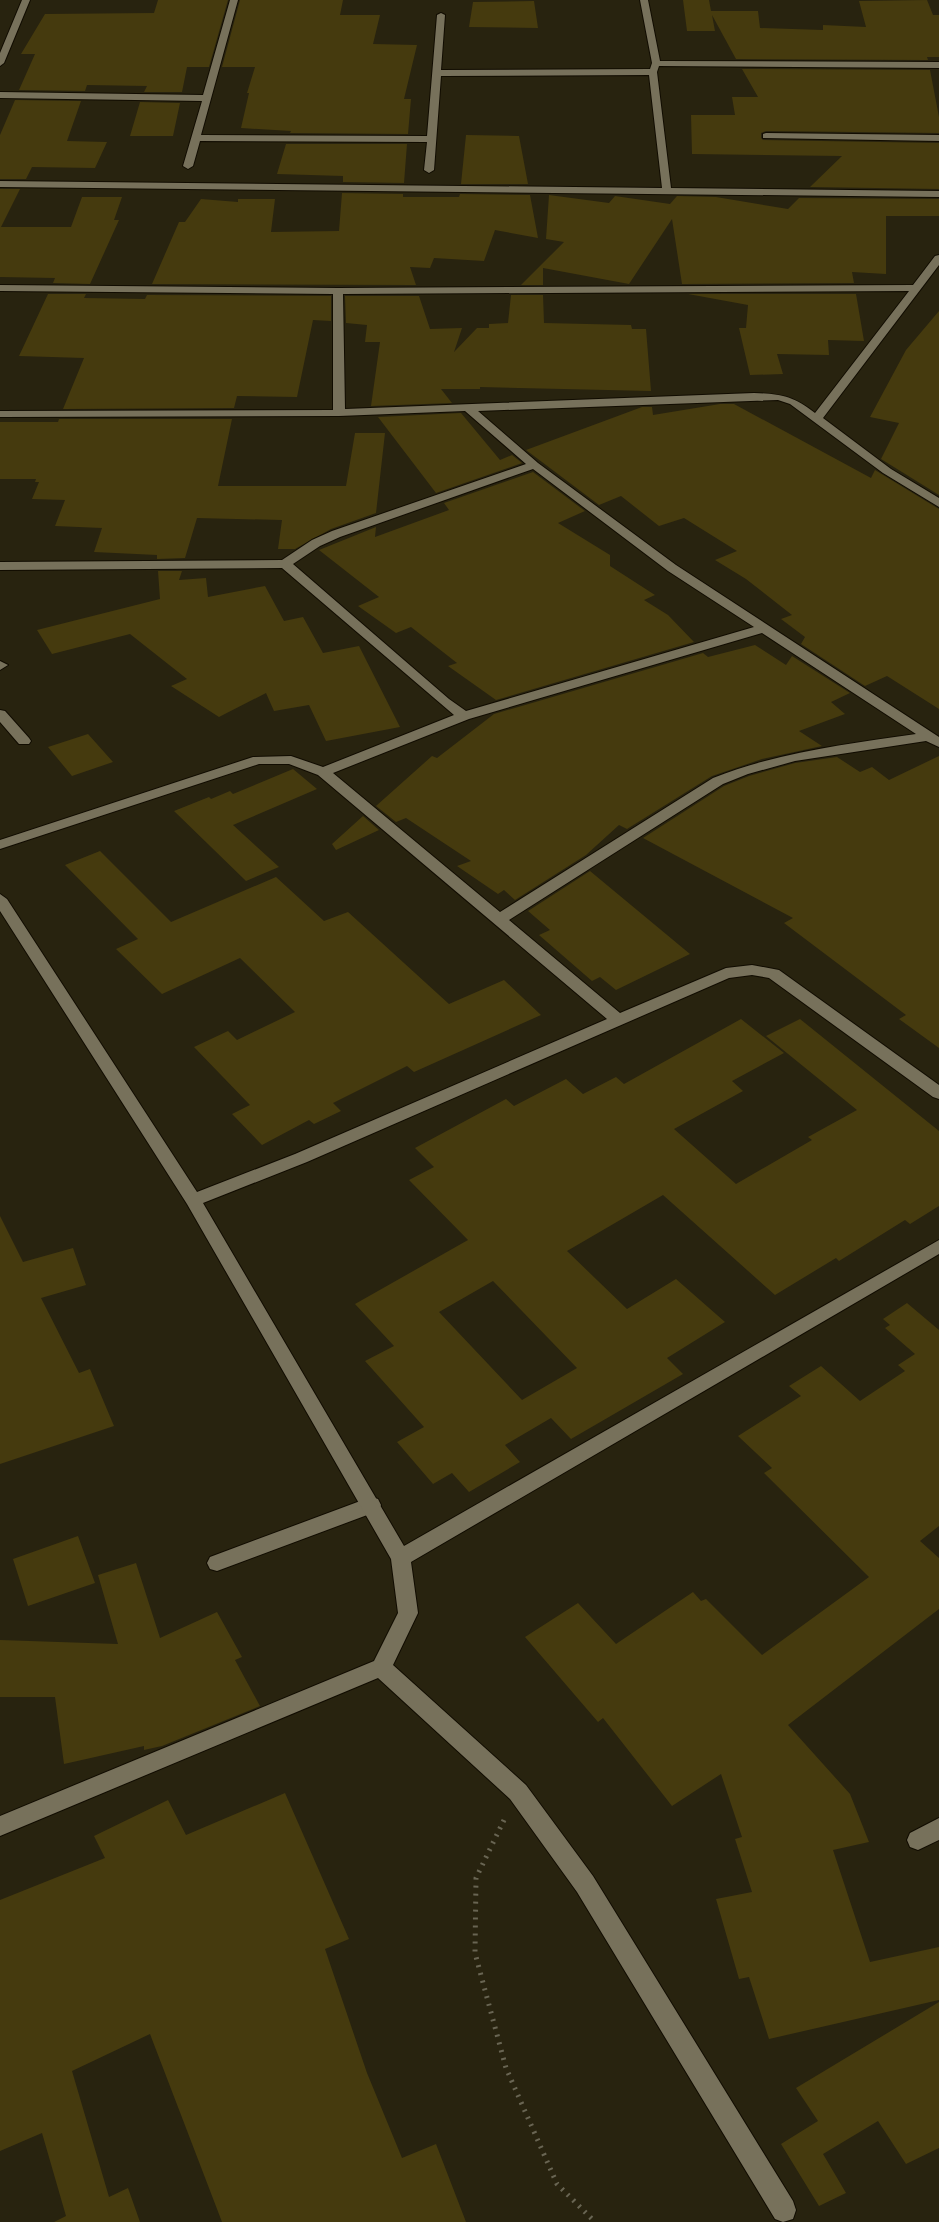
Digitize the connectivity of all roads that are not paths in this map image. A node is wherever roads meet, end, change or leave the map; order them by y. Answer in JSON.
{"nodes":[{"id":1,"x":26,"y":0,"type":"edge"},
{"id":2,"x":234,"y":0,"type":"edge"},
{"id":3,"x":644,"y":0,"type":"edge"},
{"id":4,"x":441,"y":15,"type":"dead end"},
{"id":5,"x":1,"y":58,"type":"edge"},
{"id":6,"x":939,"y":65,"type":"edge"},
{"id":7,"x":654,"y":68,"type":"junction"},
{"id":8,"x":437,"y":73,"type":"junction"},
{"id":9,"x":0,"y":95,"type":"edge"},
{"id":10,"x":206,"y":98,"type":"junction"},
{"id":11,"x":766,"y":136,"type":"dead end"},
{"id":12,"x":197,"y":138,"type":"junction"},
{"id":13,"x":939,"y":138,"type":"edge"},
{"id":14,"x":430,"y":139,"type":"junction"},
{"id":15,"x":188,"y":166,"type":"dead end"},
{"id":16,"x":429,"y":170,"type":"dead end"},
{"id":17,"x":0,"y":184,"type":"edge"},
{"id":18,"x":667,"y":192,"type":"junction"},
{"id":19,"x":939,"y":194,"type":"edge"},
{"id":20,"x":939,"y":258,"type":"edge"},
{"id":21,"x":0,"y":288,"type":"edge"},
{"id":22,"x":915,"y":288,"type":"junction"},
{"id":23,"x":338,"y":291,"type":"junction"},
{"id":24,"x":469,"y":409,"type":"junction"},
{"id":25,"x":339,"y":413,"type":"junction"},
{"id":26,"x":0,"y":414,"type":"edge"},
{"id":27,"x":817,"y":418,"type":"junction"},
{"id":28,"x":534,"y":465,"type":"junction"},
{"id":29,"x":939,"y":503,"type":"edge"},
{"id":30,"x":285,"y":564,"type":"junction"},
{"id":31,"x":0,"y":566,"type":"edge"},
{"id":32,"x":762,"y":629,"type":"junction"},
{"id":33,"x":0,"y":714,"type":"edge"},
{"id":34,"x":464,"y":716,"type":"junction"},
{"id":35,"x":934,"y":739,"type":"edge"},
{"id":36,"x":24,"y":741,"type":"dead end"},
{"id":37,"x":323,"y":772,"type":"junction"},
{"id":38,"x":0,"y":845,"type":"edge"},
{"id":39,"x":0,"y":899,"type":"edge"},
{"id":40,"x":498,"y":920,"type":"junction"},
{"id":41,"x":619,"y":1020,"type":"junction"},
{"id":42,"x":939,"y":1093,"type":"edge"},
{"id":43,"x":193,"y":1200,"type":"junction"},
{"id":44,"x":939,"y":1246,"type":"edge"},
{"id":45,"x":371,"y":1505,"type":"junction"},
{"id":46,"x":402,"y":1558,"type":"junction"},
{"id":47,"x":217,"y":1563,"type":"dead end"},
{"id":48,"x":381,"y":1667,"type":"junction"},
{"id":49,"x":0,"y":1826,"type":"edge"},
{"id":50,"x":939,"y":1828,"type":"edge"},
{"id":51,"x":918,"y":1840,"type":"dead end"},
{"id":52,"x":784,"y":2210,"type":"dead end"}],
"edges":[{"from":1,"to":5,"type":"street"},
{"from":2,"to":10,"type":"street"},
{"from":3,"to":7,"type":"street"},
{"from":4,"to":8,"type":"street"},
{"from":6,"to":7,"type":"street"},
{"from":7,"to":8,"type":"street"},
{"from":7,"to":18,"type":"street"},
{"from":8,"to":14,"type":"street"},
{"from":9,"to":10,"type":"street"},
{"from":10,"to":12,"type":"street"},
{"from":11,"to":13,"type":"street"},
{"from":12,"to":14,"type":"street"},
{"from":12,"to":15,"type":"street"},
{"from":14,"to":16,"type":"street"},
{"from":17,"to":18,"type":"street"},
{"from":18,"to":19,"type":"street"},
{"from":20,"to":22,"type":"street"},
{"from":21,"to":23,"type":"street"},
{"from":22,"to":23,"type":"street"},
{"from":22,"to":27,"type":"street"},
{"from":23,"to":25,"type":"street"},
{"from":24,"to":25,"type":"street"},
{"from":24,"to":27,"type":"street"},
{"from":24,"to":28,"type":"street"},
{"from":25,"to":26,"type":"street"},
{"from":27,"to":29,"type":"street"},
{"from":28,"to":30,"type":"street"},
{"from":28,"to":32,"type":"street"},
{"from":30,"to":31,"type":"street"},
{"from":30,"to":34,"type":"street"},
{"from":32,"to":34,"type":"street"},
{"from":32,"to":35,"type":"street"},
{"from":33,"to":36,"type":"street"},
{"from":34,"to":37,"type":"street"},
{"from":35,"to":40,"type":"street"},
{"from":37,"to":38,"type":"street"},
{"from":37,"to":40,"type":"street"},
{"from":39,"to":43,"type":"street"},
{"from":40,"to":41,"type":"street"},
{"from":41,"to":42,"type":"street"},
{"from":41,"to":43,"type":"street"},
{"from":43,"to":45,"type":"street"},
{"from":44,"to":46,"type":"street"},
{"from":45,"to":46,"type":"street"},
{"from":45,"to":47,"type":"street"},
{"from":46,"to":48,"type":"street"},
{"from":48,"to":49,"type":"street"},
{"from":48,"to":52,"type":"street"},
{"from":50,"to":51,"type":"street"}]}
